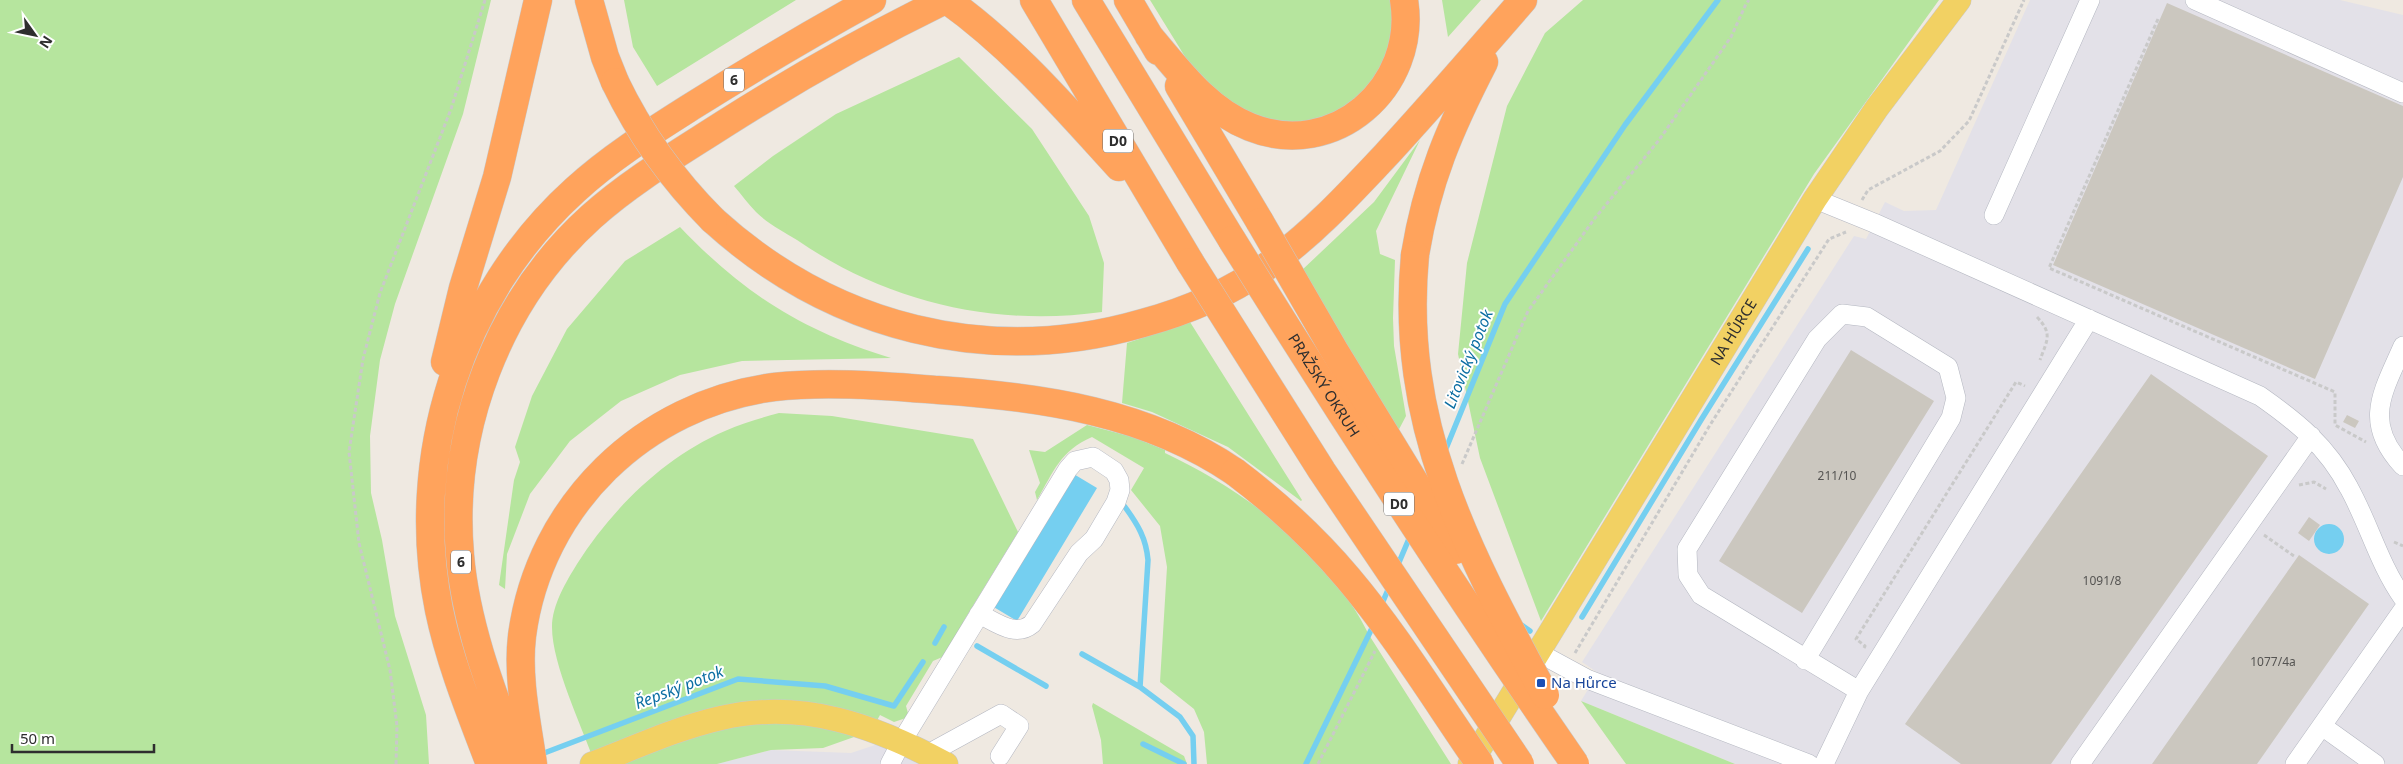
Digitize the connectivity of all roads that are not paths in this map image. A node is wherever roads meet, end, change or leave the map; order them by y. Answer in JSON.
{"nodes":[{"id":1,"x":538,"y":0,"type":"edge"},
{"id":2,"x":589,"y":0,"type":"edge"},
{"id":3,"x":872,"y":0,"type":"edge"},
{"id":4,"x":946,"y":0,"type":"edge"},
{"id":5,"x":1128,"y":0,"type":"edge"},
{"id":6,"x":1404,"y":0,"type":"edge"},
{"id":7,"x":1959,"y":0,"type":"edge"},
{"id":8,"x":2090,"y":0,"type":"edge"},
{"id":9,"x":2194,"y":0,"type":"edge"},
{"id":10,"x":1087,"y":2,"type":"edge"},
{"id":11,"x":1519,"y":5,"type":"edge"},
{"id":12,"x":1040,"y":10,"type":"edge"},
{"id":13,"x":1149,"y":36,"type":"junction"},
{"id":14,"x":2403,"y":93,"type":"edge"},
{"id":15,"x":1815,"y":199,"type":"junction"},
{"id":16,"x":1160,"y":211,"type":"junction"},
{"id":17,"x":1994,"y":215,"type":"dead end"},
{"id":18,"x":2089,"y":319,"type":"junction"},
{"id":19,"x":2403,"y":346,"type":"edge"},
{"id":20,"x":2311,"y":436,"type":"junction"},
{"id":21,"x":434,"y":459,"type":"junction"},
{"id":22,"x":2403,"y":466,"type":"edge"},
{"id":23,"x":2403,"y":598,"type":"edge"},
{"id":24,"x":2403,"y":610,"type":"edge"},
{"id":25,"x":979,"y":614,"type":"junction"},
{"id":26,"x":1515,"y":639,"type":"junction"},
{"id":27,"x":1539,"y":653,"type":"junction"},
{"id":28,"x":1805,"y":660,"type":"junction"},
{"id":29,"x":1859,"y":691,"type":"junction"},
{"id":30,"x":2322,"y":726,"type":"junction"},
{"id":31,"x":902,"y":741,"type":"junction"},
{"id":32,"x":524,"y":755,"type":"edge"},
{"id":33,"x":1000,"y":756,"type":"dead end"},
{"id":34,"x":937,"y":759,"type":"edge"},
{"id":35,"x":489,"y":761,"type":"edge"},
{"id":36,"x":592,"y":764,"type":"edge"},
{"id":37,"x":890,"y":764,"type":"edge"},
{"id":38,"x":1470,"y":764,"type":"edge"},
{"id":39,"x":1480,"y":764,"type":"edge"},
{"id":40,"x":1520,"y":764,"type":"edge"},
{"id":41,"x":1575,"y":764,"type":"edge"},
{"id":42,"x":1583,"y":764,"type":"edge"},
{"id":43,"x":1809,"y":764,"type":"edge"},
{"id":44,"x":1824,"y":764,"type":"edge"},
{"id":45,"x":2080,"y":764,"type":"edge"},
{"id":46,"x":2295,"y":764,"type":"edge"},
{"id":47,"x":2375,"y":764,"type":"edge"}],
"edges":[{"from":1,"to":21,"type":"highway"},
{"from":2,"to":11,"type":"highway","bridge":true},
{"from":3,"to":21,"type":"highway","number":"6"},
{"from":4,"to":16,"type":"highway"},
{"from":4,"to":32,"type":"highway","number":"6"},
{"from":5,"to":13,"type":"highway"},
{"from":6,"to":13,"type":"highway"},
{"from":7,"to":15,"type":"main road","name":"NA HŮRCE"},
{"from":8,"to":17,"type":"lane"},
{"from":9,"to":14,"type":"lane"},
{"from":10,"to":41,"type":"highway","name":"PRAŽSKÝ OKRUH","number":"D0","bridge":true},
{"from":11,"to":26,"type":"highway","bridge":true},
{"from":12,"to":16,"type":"highway","number":"D0"},
{"from":13,"to":26,"type":"highway","bridge":true},
{"from":15,"to":18,"type":"lane"},
{"from":15,"to":27,"type":"main road","name":"NA HŮRCE"},
{"from":16,"to":40,"type":"highway","number":"D0","bridge":true},
{"from":18,"to":20,"type":"lane"},
{"from":18,"to":29,"type":"lane"},
{"from":19,"to":22,"type":"lane"},
{"from":20,"to":23,"type":"lane"},
{"from":20,"to":45,"type":"lane"},
{"from":21,"to":35,"type":"highway","number":"6"},
{"from":24,"to":30,"type":"lane"},
{"from":25,"to":25,"type":"lane"},
{"from":25,"to":31,"type":"lane"},
{"from":26,"to":42,"type":"highway","bridge":true},
{"from":27,"to":38,"type":"main road","name":"NA HŮRCE"},
{"from":27,"to":43,"type":"lane"},
{"from":28,"to":28,"type":"lane"},
{"from":28,"to":29,"type":"lane"},
{"from":29,"to":44,"type":"lane"},
{"from":30,"to":46,"type":"lane"},
{"from":30,"to":47,"type":"lane"},
{"from":31,"to":34,"type":"main road"},
{"from":31,"to":36,"type":"main road"},
{"from":31,"to":37,"type":"lane"},
{"from":32,"to":39,"type":"highway","bridge":true},
{"from":33,"to":34,"type":"lane"}]}
